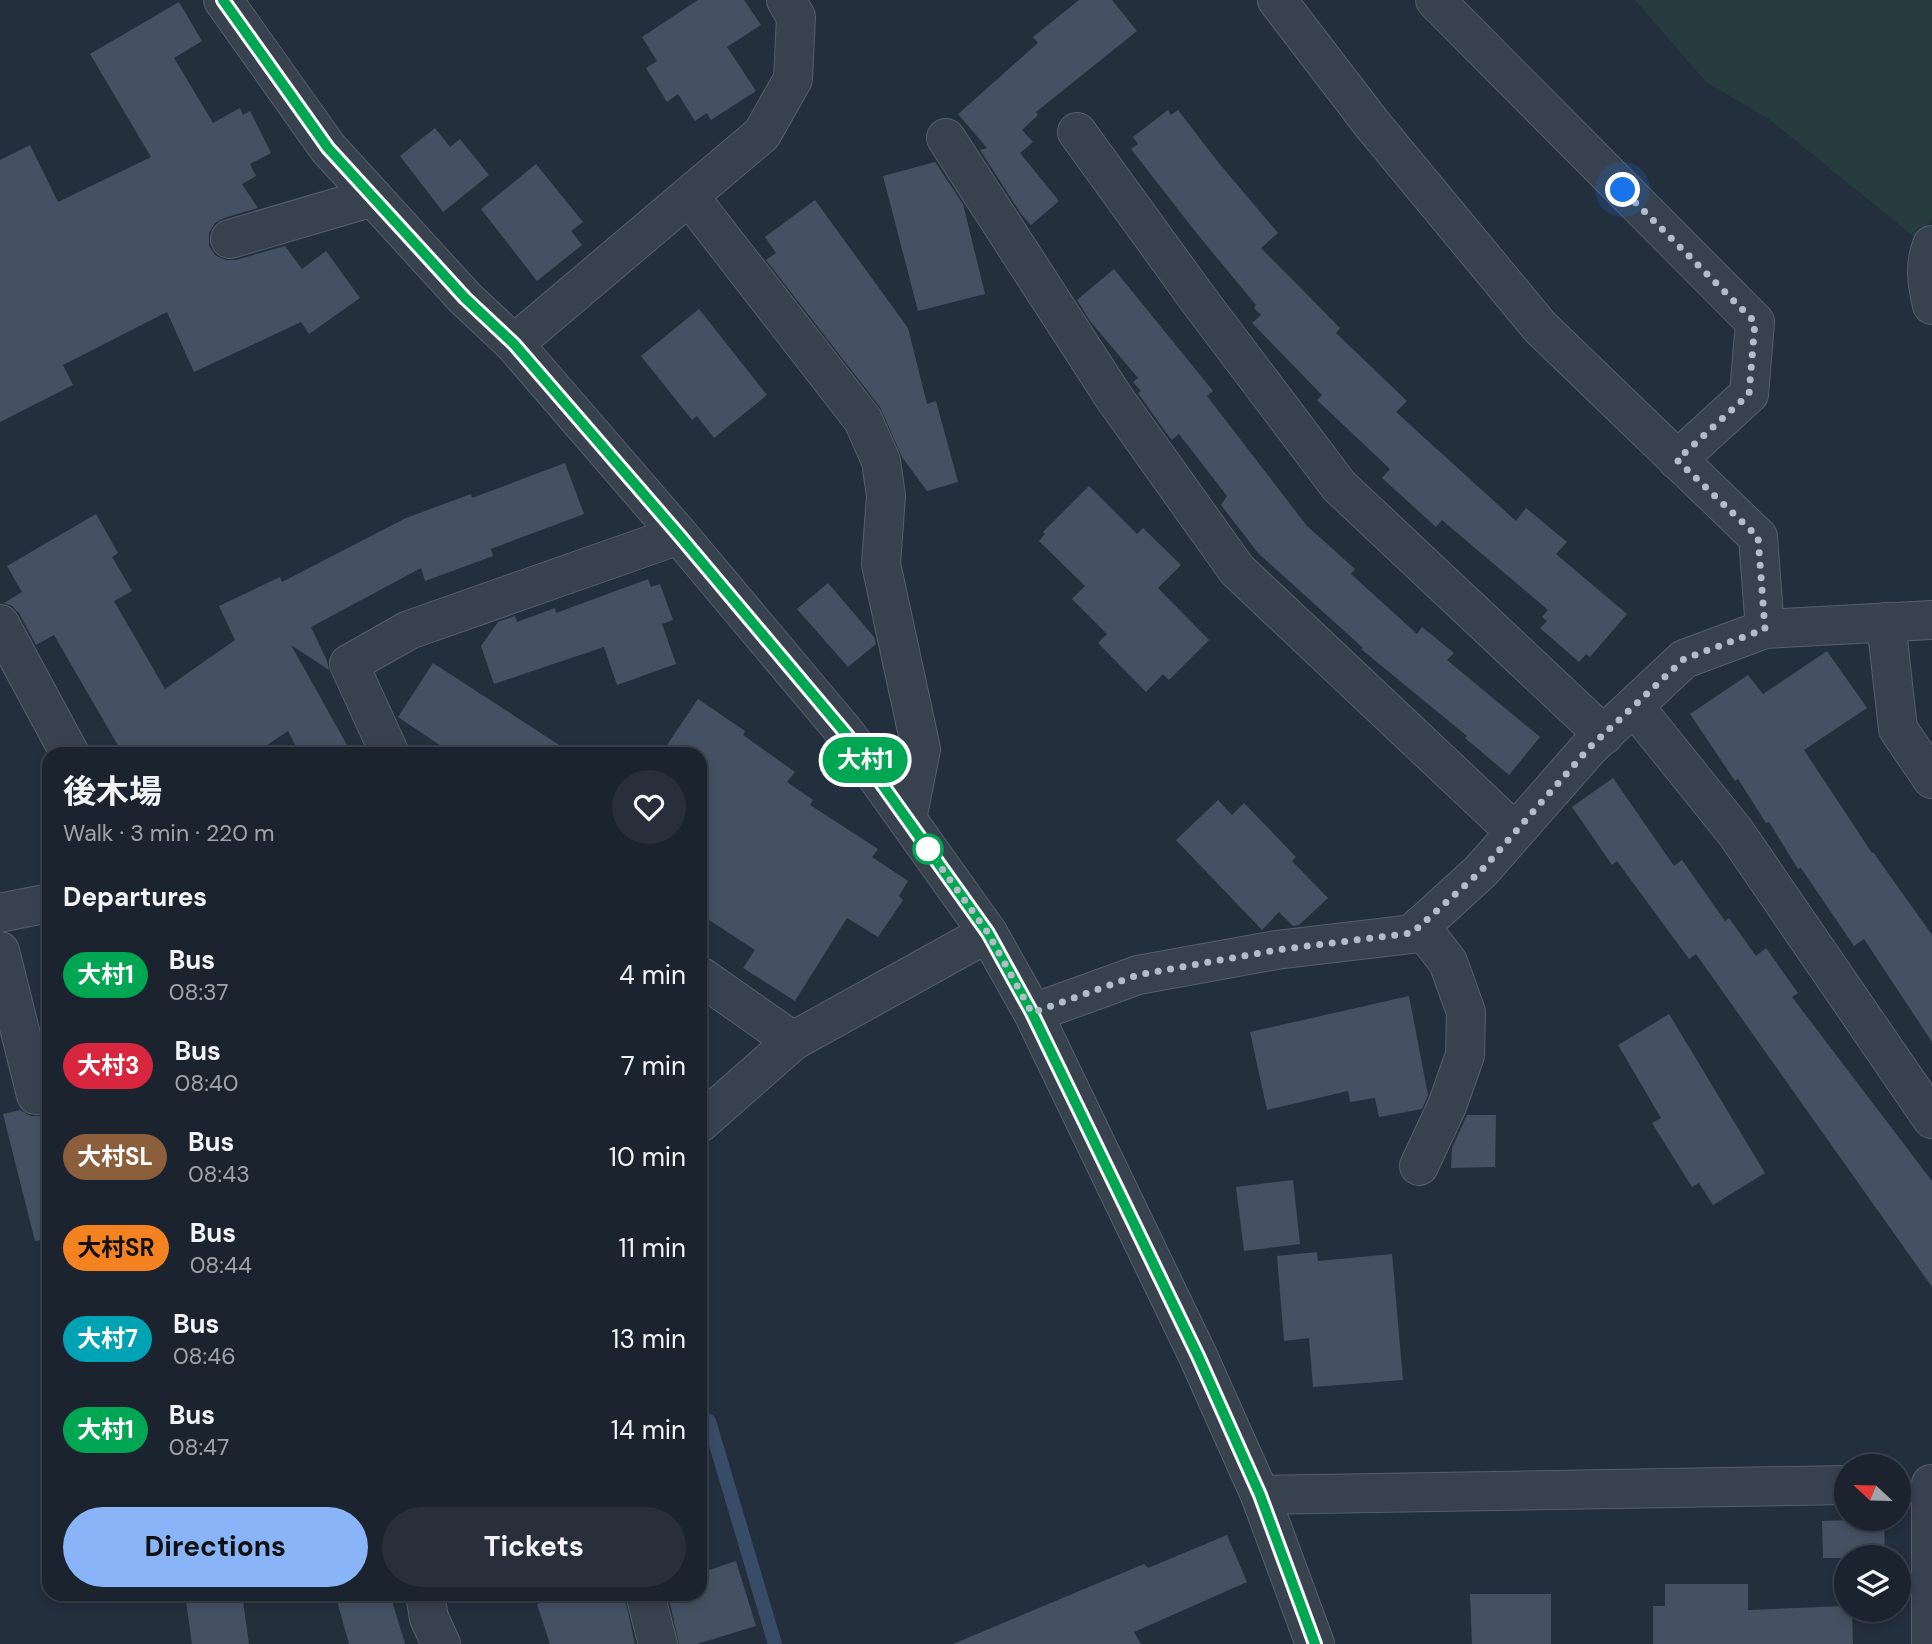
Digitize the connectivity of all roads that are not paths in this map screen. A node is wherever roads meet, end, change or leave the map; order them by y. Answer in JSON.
{"nodes":[{"id":1,"x":223,"y":0,"type":"edge"},
{"id":2,"x":786,"y":0,"type":"edge"},
{"id":3,"x":1277,"y":0,"type":"edge"},
{"id":4,"x":1435,"y":0,"type":"edge"},
{"id":5,"x":1077,"y":132,"type":"dead end"},
{"id":6,"x":946,"y":138,"type":"dead end"},
{"id":7,"x":689,"y":196,"type":"junction"},
{"id":8,"x":373,"y":197,"type":"junction"},
{"id":9,"x":230,"y":239,"type":"dead end"},
{"id":10,"x":1932,"y":245,"type":"edge"},
{"id":11,"x":1932,"y":305,"type":"edge"},
{"id":12,"x":514,"y":344,"type":"junction"},
{"id":13,"x":1677,"y":460,"type":"junction"},
{"id":14,"x":679,"y":535,"type":"junction"},
{"id":15,"x":1932,"y":620,"type":"edge"},
{"id":16,"x":1886,"y":622,"type":"junction"},
{"id":17,"x":0,"y":624,"type":"edge"},
{"id":18,"x":1765,"y":629,"type":"junction"},
{"id":19,"x":1634,"y":706,"type":"junction"},
{"id":20,"x":1604,"y":735,"type":"junction"},
{"id":21,"x":66,"y":747,"type":"edge"},
{"id":22,"x":387,"y":747,"type":"edge"},
{"id":23,"x":1932,"y":779,"type":"edge"},
{"id":24,"x":907,"y":819,"type":"junction"},
{"id":25,"x":1516,"y":832,"type":"junction"},
{"id":26,"x":42,"y":904,"type":"edge"},
{"id":27,"x":0,"y":913,"type":"edge"},
{"id":28,"x":1420,"y":926,"type":"junction"},
{"id":29,"x":988,"y":933,"type":"junction"},
{"id":30,"x":0,"y":951,"type":"edge"},
{"id":31,"x":707,"y":981,"type":"edge"},
{"id":32,"x":1032,"y":1013,"type":"junction"},
{"id":33,"x":793,"y":1041,"type":"junction"},
{"id":34,"x":36,"y":1095,"type":"dead end"},
{"id":35,"x":707,"y":1117,"type":"edge"},
{"id":36,"x":1932,"y":1119,"type":"edge"},
{"id":37,"x":1419,"y":1166,"type":"dead end"},
{"id":38,"x":1911,"y":1484,"type":"edge"},
{"id":39,"x":1932,"y":1484,"type":"edge"},
{"id":40,"x":1834,"y":1485,"type":"edge"},
{"id":41,"x":1260,"y":1495,"type":"junction"},
{"id":42,"x":426,"y":1601,"type":"edge"},
{"id":43,"x":647,"y":1601,"type":"edge"},
{"id":44,"x":441,"y":1644,"type":"edge"},
{"id":45,"x":658,"y":1644,"type":"edge"},
{"id":46,"x":1315,"y":1644,"type":"edge"},
{"id":47,"x":1931,"y":1644,"type":"edge"}],
"edges":[{"from":1,"to":8,"type":"street"},
{"from":2,"to":7,"type":"street"},
{"from":3,"to":13,"type":"street"},
{"from":4,"to":13,"type":"street"},
{"from":5,"to":20,"type":"street"},
{"from":6,"to":25,"type":"street"},
{"from":7,"to":12,"type":"street"},
{"from":7,"to":24,"type":"street"},
{"from":8,"to":9,"type":"street"},
{"from":8,"to":12,"type":"street"},
{"from":10,"to":11,"type":"street"},
{"from":12,"to":14,"type":"street"},
{"from":13,"to":18,"type":"street"},
{"from":14,"to":22,"type":"street"},
{"from":14,"to":24,"type":"street"},
{"from":15,"to":16,"type":"street"},
{"from":16,"to":18,"type":"street"},
{"from":16,"to":23,"type":"street"},
{"from":17,"to":21,"type":"street"},
{"from":18,"to":19,"type":"street"},
{"from":19,"to":20,"type":"street"},
{"from":19,"to":36,"type":"street"},
{"from":20,"to":25,"type":"street"},
{"from":24,"to":29,"type":"street"},
{"from":25,"to":28,"type":"street"},
{"from":26,"to":27,"type":"street"},
{"from":28,"to":32,"type":"street"},
{"from":28,"to":37,"type":"street"},
{"from":29,"to":32,"type":"street"},
{"from":29,"to":33,"type":"street"},
{"from":30,"to":34,"type":"street"},
{"from":31,"to":33,"type":"street"},
{"from":32,"to":41,"type":"street"},
{"from":33,"to":35,"type":"street"},
{"from":38,"to":39,"type":"street"},
{"from":39,"to":47,"type":"street"},
{"from":40,"to":41,"type":"street"},
{"from":41,"to":46,"type":"street"},
{"from":42,"to":44,"type":"street"},
{"from":43,"to":45,"type":"street"}]}
